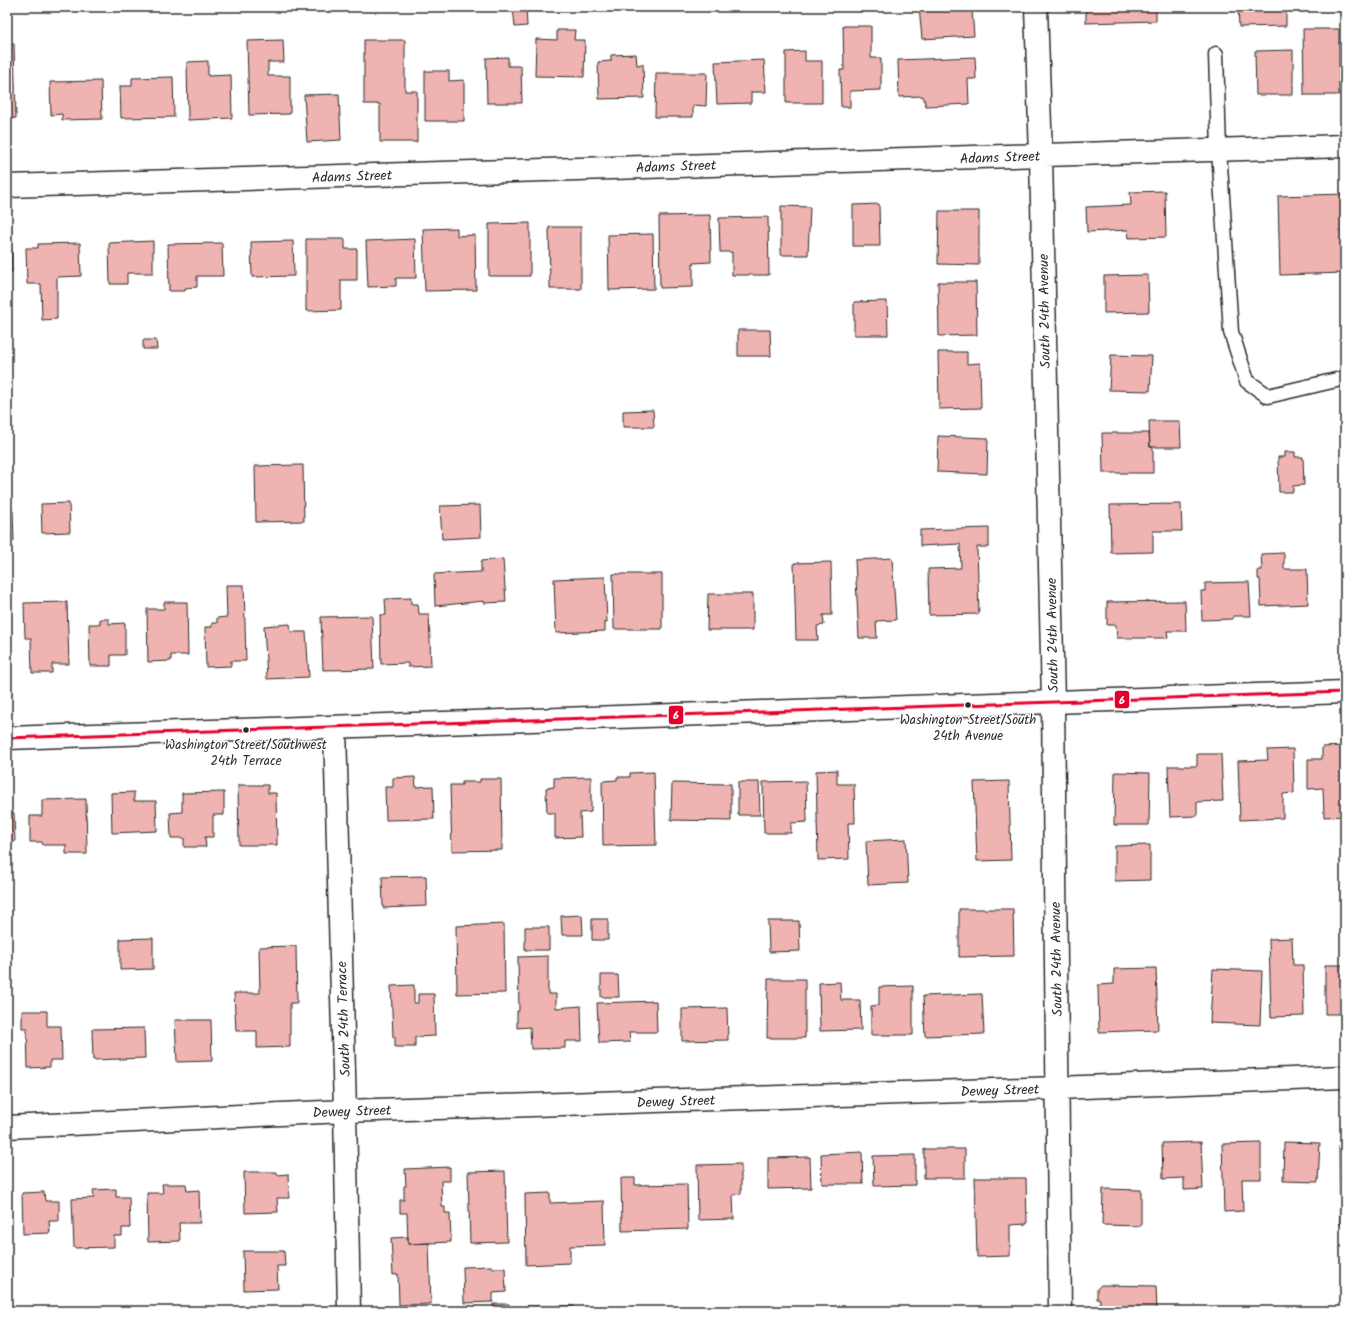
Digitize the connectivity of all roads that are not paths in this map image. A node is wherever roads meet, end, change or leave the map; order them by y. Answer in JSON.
{"nodes":[{"id":1,"x":1036,"y":7,"type":"edge"},
{"id":2,"x":1216,"y":54,"type":"dead end"},
{"id":3,"x":1345,"y":146,"type":"edge"},
{"id":4,"x":1219,"y":150,"type":"junction"},
{"id":5,"x":1041,"y":156,"type":"junction"},
{"id":6,"x":7,"y":186,"type":"edge"},
{"id":7,"x":1345,"y":378,"type":"edge"},
{"id":8,"x":1345,"y":692,"type":"edge"},
{"id":9,"x":1053,"y":703,"type":"junction"},
{"id":10,"x":335,"y":728,"type":"junction"},
{"id":11,"x":7,"y":738,"type":"edge"},
{"id":12,"x":1345,"y":1077,"type":"edge"},
{"id":13,"x":1057,"y":1088,"type":"junction"},
{"id":14,"x":345,"y":1111,"type":"junction"},
{"id":15,"x":7,"y":1126,"type":"edge"},
{"id":16,"x":349,"y":1311,"type":"edge"},
{"id":17,"x":1060,"y":1311,"type":"edge"}],
"edges":[{"from":1,"to":5,"type":"street","name":"South 24th Avenue"},
{"from":2,"to":4,"type":"lane"},
{"from":3,"to":4,"type":"street","name":"Adams Street"},
{"from":4,"to":5,"type":"street","name":"Adams Street"},
{"from":4,"to":7,"type":"lane"},
{"from":5,"to":6,"type":"street","name":"Adams Street"},
{"from":5,"to":9,"type":"street","name":"South 24th Avenue"},
{"from":8,"to":9,"type":"street"},
{"from":9,"to":10,"type":"street"},
{"from":9,"to":13,"type":"street","name":"South 24th Avenue"},
{"from":10,"to":11,"type":"street"},
{"from":10,"to":14,"type":"street","name":"South 24th Terrace"},
{"from":12,"to":13,"type":"street","name":"Dewey Street"},
{"from":13,"to":14,"type":"street","name":"Dewey Street"},
{"from":13,"to":17,"type":"street","name":"South 24th Avenue"},
{"from":14,"to":15,"type":"street","name":"Dewey Street"},
{"from":14,"to":16,"type":"street","name":"South 24th Terrace"}]}
